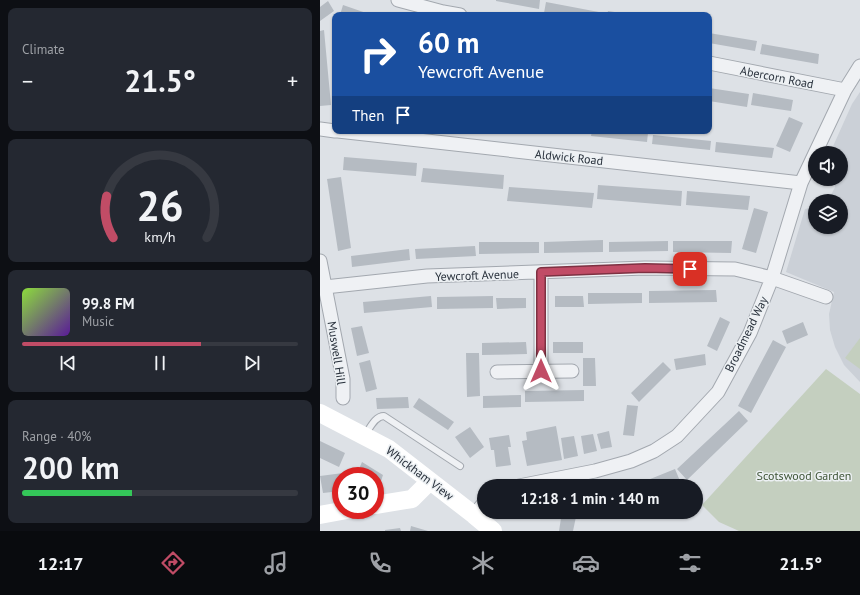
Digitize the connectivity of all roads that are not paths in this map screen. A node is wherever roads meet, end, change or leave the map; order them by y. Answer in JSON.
{"nodes":[{"id":1,"x":398,"y":0,"type":"edge"},
{"id":2,"x":443,"y":12,"type":"edge"},
{"id":3,"x":712,"y":64,"type":"edge"},
{"id":4,"x":860,"y":66,"type":"edge"},
{"id":5,"x":846,"y":90,"type":"junction"},
{"id":6,"x":320,"y":129,"type":"edge"},
{"id":7,"x":332,"y":131,"type":"edge"},
{"id":8,"x":365,"y":134,"type":"edge"},
{"id":9,"x":801,"y":183,"type":"junction"},
{"id":10,"x":320,"y":261,"type":"edge"},
{"id":11,"x":541,"y":272,"type":"junction"},
{"id":12,"x":772,"y":278,"type":"junction"},
{"id":13,"x":325,"y":287,"type":"junction"},
{"id":14,"x":826,"y":297,"type":"dead end"},
{"id":15,"x":541,"y":371,"type":"junction"},
{"id":16,"x":572,"y":371,"type":"dead end"},
{"id":17,"x":497,"y":372,"type":"dead end"},
{"id":18,"x":343,"y":398,"type":"dead end"},
{"id":19,"x":320,"y":413,"type":"edge"},
{"id":20,"x":364,"y":436,"type":"junction"},
{"id":21,"x":460,"y":466,"type":"dead end"},
{"id":22,"x":554,"y":479,"type":"edge"},
{"id":23,"x":430,"y":481,"type":"junction"},
{"id":24,"x":384,"y":504,"type":"edge"},
{"id":25,"x":477,"y":508,"type":"edge"},
{"id":26,"x":332,"y":513,"type":"edge"},
{"id":27,"x":320,"y":515,"type":"edge"},
{"id":28,"x":485,"y":519,"type":"edge"},
{"id":29,"x":493,"y":531,"type":"edge"}],
"edges":[{"from":1,"to":2,"type":"street"},
{"from":3,"to":5,"type":"street","name":"Abercorn Road"},
{"from":4,"to":5,"type":"street","name":"Broadmead Way"},
{"from":5,"to":9,"type":"street","name":"Broadmead Way"},
{"from":6,"to":7,"type":"street"},
{"from":8,"to":9,"type":"street","name":"Aldwick Road"},
{"from":9,"to":12,"type":"street","name":"Broadmead Way"},
{"from":10,"to":13,"type":"street","name":"Muswell Hill"},
{"from":11,"to":12,"type":"street","name":"Yewcroft Avenue"},
{"from":11,"to":13,"type":"street","name":"Yewcroft Avenue"},
{"from":11,"to":15,"type":"street"},
{"from":12,"to":14,"type":"street","name":"Yewcroft Avenue"},
{"from":12,"to":22,"type":"street","name":"Broadmead Way"},
{"from":13,"to":18,"type":"street","name":"Muswell Hill"},
{"from":15,"to":16,"type":"street"},
{"from":15,"to":17,"type":"street"},
{"from":19,"to":20,"type":"main road","name":"Whickham View"},
{"from":20,"to":21,"type":"lane"},
{"from":20,"to":23,"type":"main road","name":"Whickham View"},
{"from":23,"to":24,"type":"main road"},
{"from":23,"to":25,"type":"main road","name":"Whickham View"},
{"from":26,"to":27,"type":"main road"},
{"from":28,"to":29,"type":"main road","name":"Whickham View"}]}
